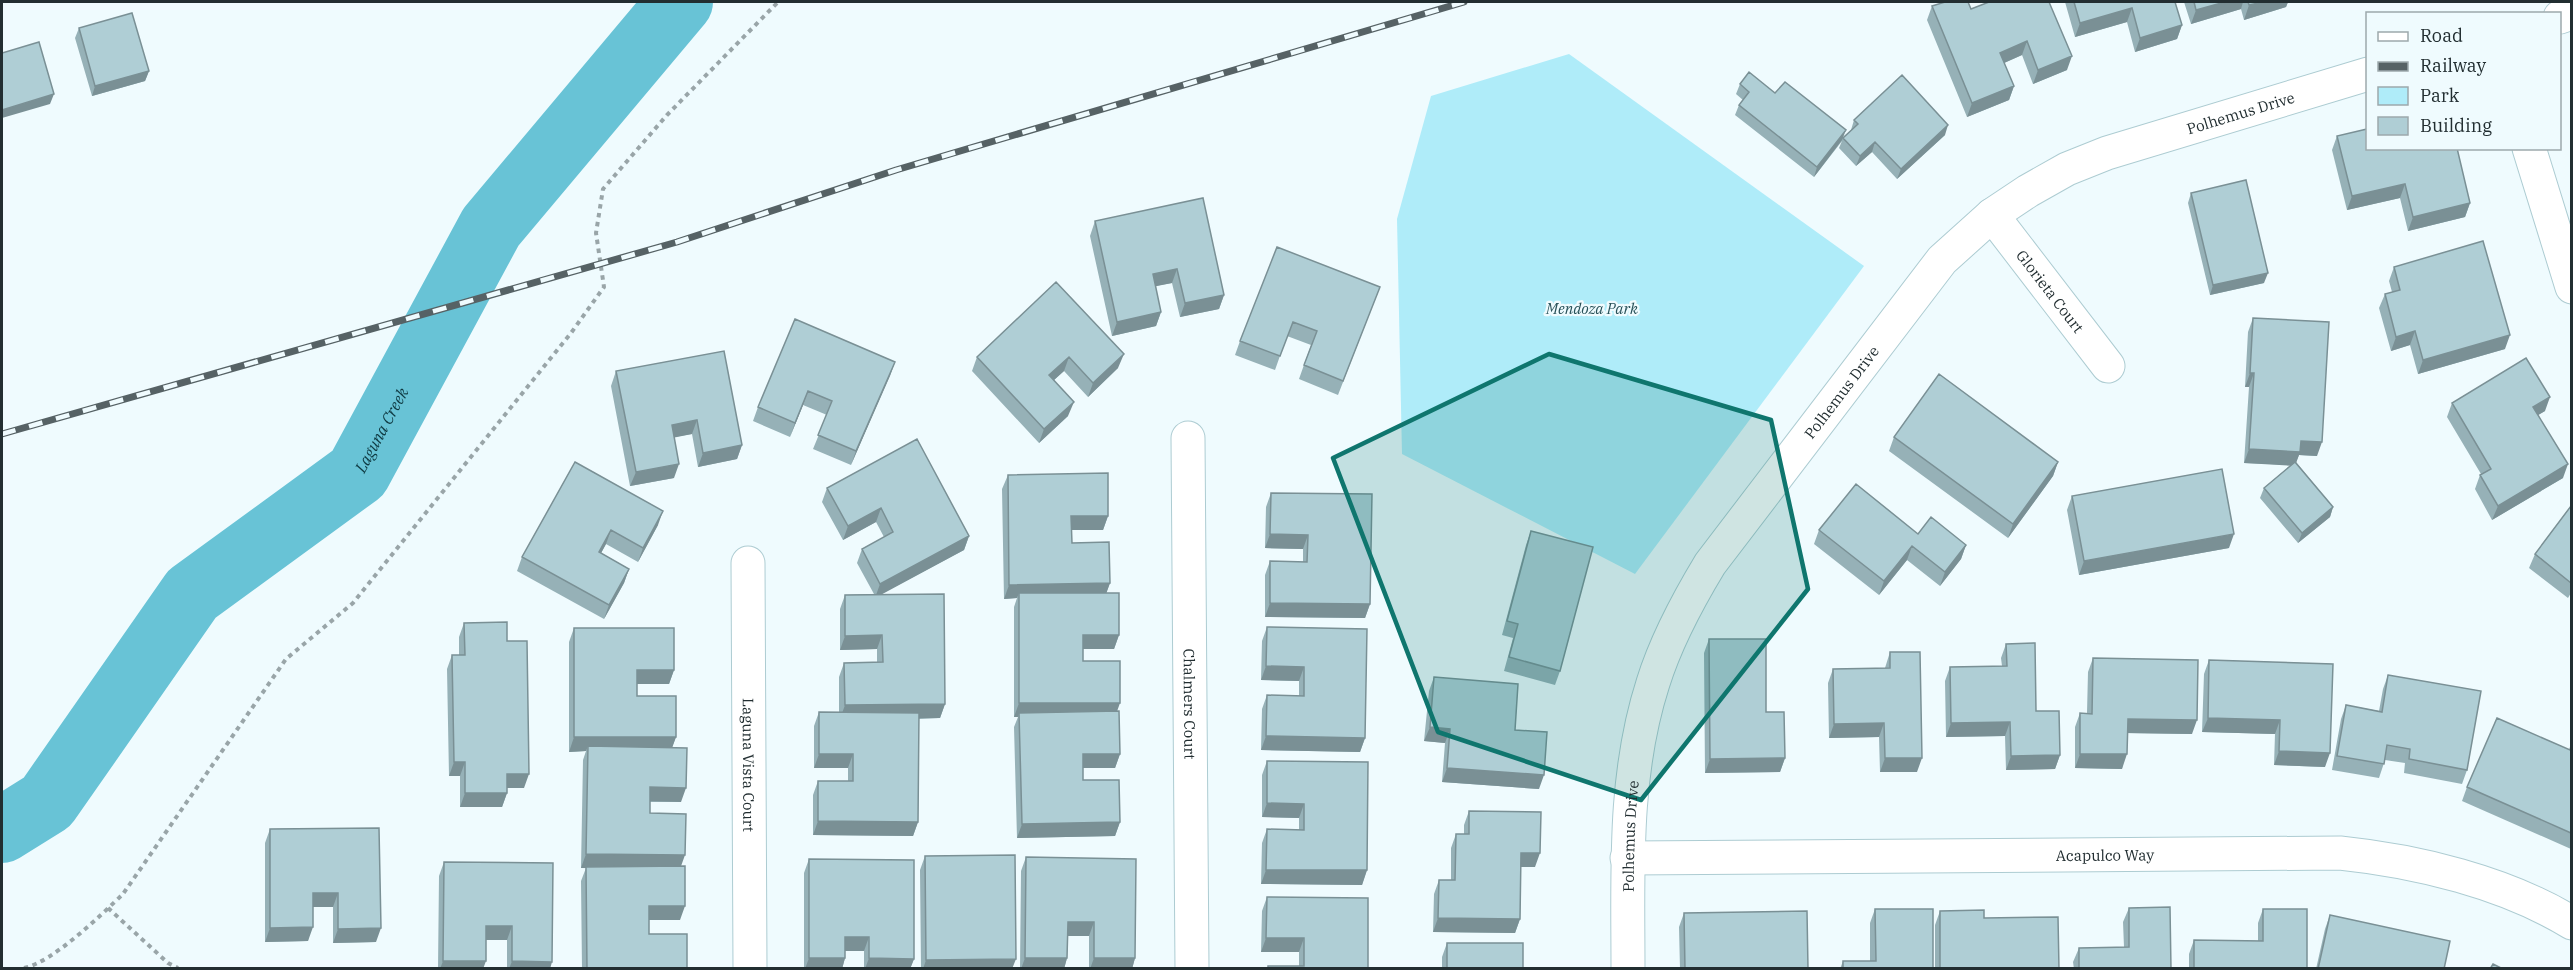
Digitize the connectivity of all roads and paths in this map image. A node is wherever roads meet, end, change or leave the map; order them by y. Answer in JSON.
{"nodes":[{"id":1,"x":778,"y":2,"type":"edge"},
{"id":2,"x":2366,"y":74,"type":"edge"},
{"id":3,"x":2530,"y":150,"type":"edge"},
{"id":4,"x":1992,"y":215,"type":"junction"},
{"id":5,"x":2571,"y":286,"type":"edge"},
{"id":6,"x":2108,"y":366,"type":"dead end"},
{"id":7,"x":1188,"y":438,"type":"dead end"},
{"id":8,"x":748,"y":563,"type":"dead end"},
{"id":9,"x":1627,"y":858,"type":"junction"},
{"id":10,"x":108,"y":908,"type":"junction"},
{"id":11,"x":2571,"y":923,"type":"edge"},
{"id":12,"x":24,"y":969,"type":"edge"},
{"id":13,"x":178,"y":969,"type":"edge"},
{"id":14,"x":750,"y":969,"type":"edge"},
{"id":15,"x":1192,"y":969,"type":"edge"},
{"id":16,"x":1628,"y":969,"type":"edge"}],
"edges":[{"from":1,"to":10,"type":"path"},
{"from":2,"to":4,"type":"street","name":"Polhemus Drive"},
{"from":3,"to":5,"type":"street"},
{"from":4,"to":6,"type":"street","name":"Glorieta Court"},
{"from":4,"to":9,"type":"street","name":"Polhemus Drive"},
{"from":7,"to":15,"type":"street","name":"Chalmers Court"},
{"from":8,"to":14,"type":"street","name":"Laguna Vista Court"},
{"from":9,"to":11,"type":"street","name":"Acapulco Way"},
{"from":9,"to":16,"type":"street","name":"Polhemus Drive"},
{"from":10,"to":12,"type":"path"},
{"from":10,"to":13,"type":"path"}]}
